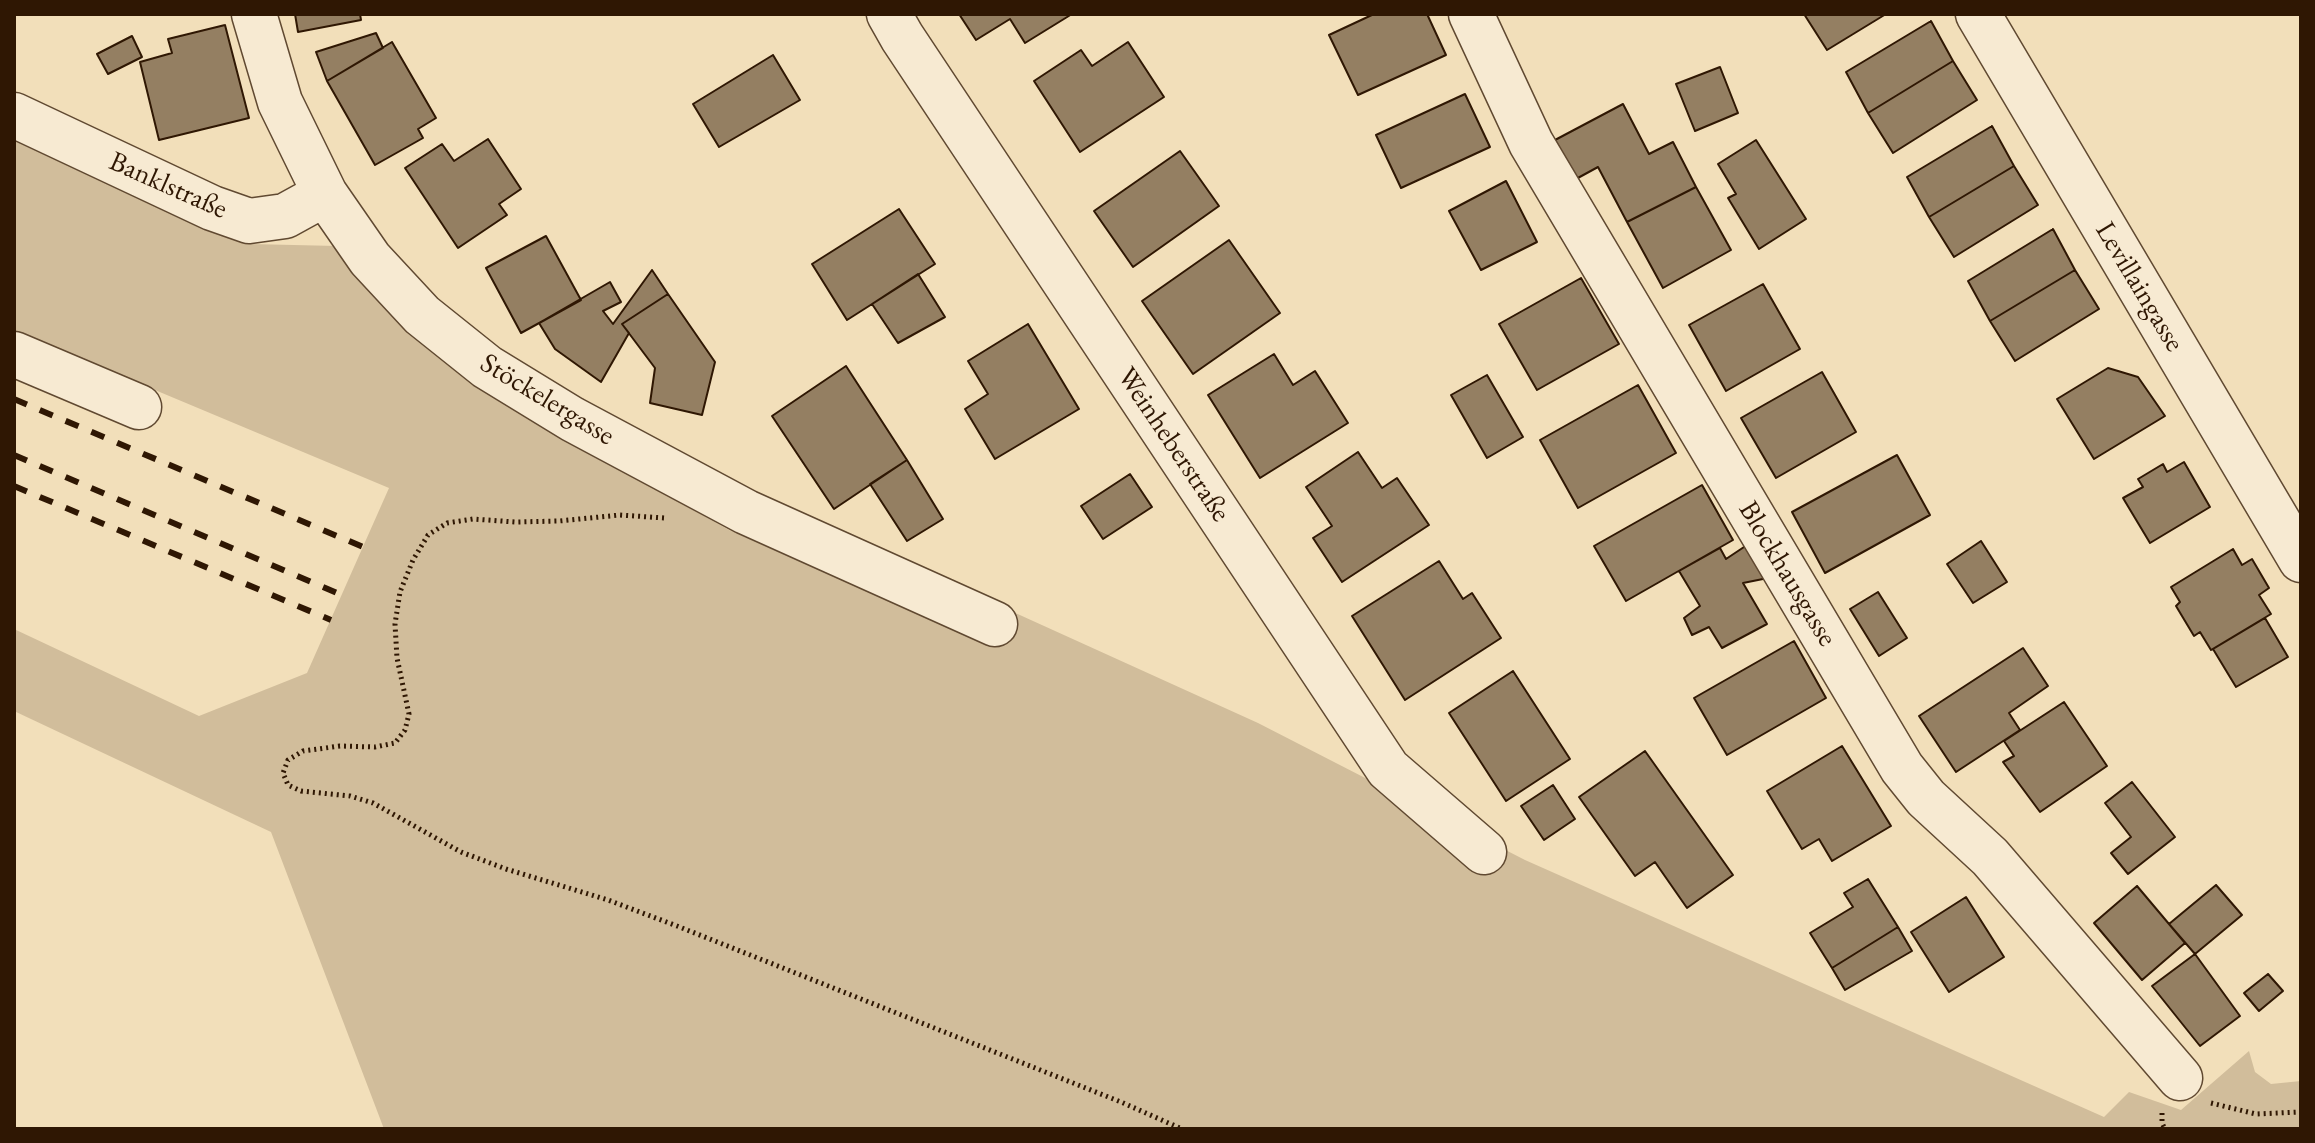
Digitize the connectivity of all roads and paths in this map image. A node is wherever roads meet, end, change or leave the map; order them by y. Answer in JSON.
{"nodes":[{"id":1,"x":254,"y":14,"type":"edge"},
{"id":2,"x":889,"y":14,"type":"edge"},
{"id":3,"x":1471,"y":14,"type":"edge"},
{"id":4,"x":1978,"y":14,"type":"edge"},
{"id":5,"x":14,"y":115,"type":"edge"},
{"id":6,"x":325,"y":194,"type":"junction"},
{"id":7,"x":14,"y":354,"type":"edge"},
{"id":8,"x":139,"y":407,"type":"dead end"},
{"id":9,"x":674,"y":519,"type":"dead end"},
{"id":10,"x":2301,"y":560,"type":"edge"},
{"id":11,"x":995,"y":624,"type":"dead end"},
{"id":12,"x":1484,"y":852,"type":"dead end"},
{"id":13,"x":2180,"y":1078,"type":"joint"},
{"id":14,"x":2301,"y":1112,"type":"edge"},
{"id":15,"x":1182,"y":1129,"type":"edge"}],
"edges":[{"from":1,"to":6,"type":"street","name":"Stöckelergasse"},
{"from":2,"to":12,"type":"street","name":"Weinheberstraße"},
{"from":3,"to":13,"type":"street","name":"Blockhausgasse"},
{"from":4,"to":10,"type":"street","name":"Levillaingasse"},
{"from":5,"to":6,"type":"street","name":"Banklstraße"},
{"from":6,"to":11,"type":"street","name":"Stöckelergasse"},
{"from":7,"to":8,"type":"street"},
{"from":9,"to":15,"type":"path"},
{"from":13,"to":14,"type":"path"}]}
